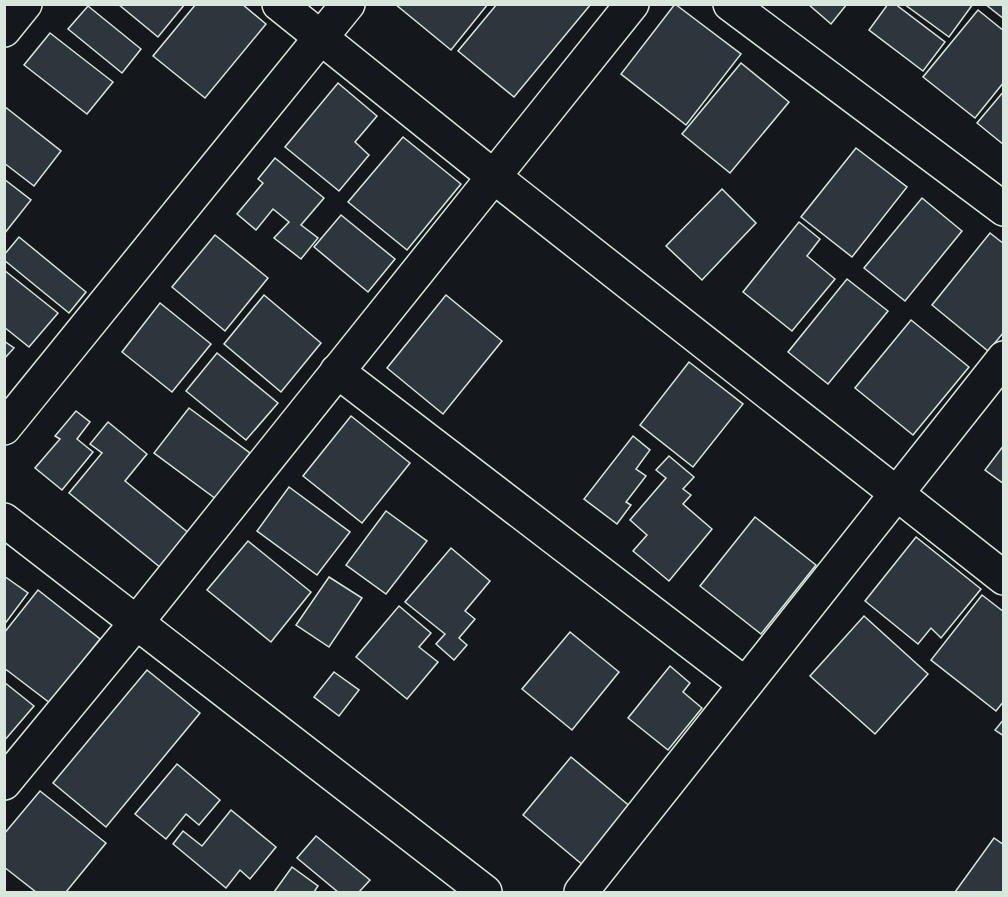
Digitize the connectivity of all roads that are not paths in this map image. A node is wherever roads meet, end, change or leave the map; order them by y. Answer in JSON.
{"nodes":[{"id":1,"x":25,"y":4,"type":"edge"},
{"id":2,"x":279,"y":4,"type":"edge"},
{"id":3,"x":348,"y":4,"type":"edge"},
{"id":4,"x":632,"y":4,"type":"edge"},
{"id":5,"x":730,"y":4,"type":"edge"},
{"id":6,"x":4,"y":30,"type":"edge"},
{"id":7,"x":320,"y":39,"type":"junction"},
{"id":8,"x":493,"y":176,"type":"junction"},
{"id":9,"x":1004,"y":209,"type":"edge"},
{"id":10,"x":1004,"y":358,"type":"edge"},
{"id":11,"x":337,"y":371,"type":"junction"},
{"id":12,"x":4,"y":428,"type":"edge"},
{"id":13,"x":896,"y":492,"type":"junction"},
{"id":14,"x":4,"y":520,"type":"edge"},
{"id":15,"x":1004,"y":578,"type":"edge"},
{"id":16,"x":136,"y":623,"type":"junction"},
{"id":17,"x":745,"y":684,"type":"junction"},
{"id":18,"x":4,"y":783,"type":"edge"},
{"id":19,"x":485,"y":892,"type":"edge"},
{"id":20,"x":581,"y":892,"type":"edge"}],
"edges":[{"from":1,"to":6,"type":"street"},
{"from":2,"to":7,"type":"street"},
{"from":3,"to":7,"type":"street"},
{"from":4,"to":8,"type":"street"},
{"from":5,"to":9,"type":"street"},
{"from":7,"to":8,"type":"street"},
{"from":7,"to":12,"type":"street"},
{"from":8,"to":11,"type":"street"},
{"from":8,"to":13,"type":"street"},
{"from":10,"to":13,"type":"street"},
{"from":11,"to":16,"type":"street"},
{"from":11,"to":17,"type":"street"},
{"from":13,"to":15,"type":"street"},
{"from":13,"to":17,"type":"street"},
{"from":14,"to":16,"type":"street"},
{"from":16,"to":18,"type":"street"},
{"from":16,"to":19,"type":"street"},
{"from":17,"to":20,"type":"street"}]}
